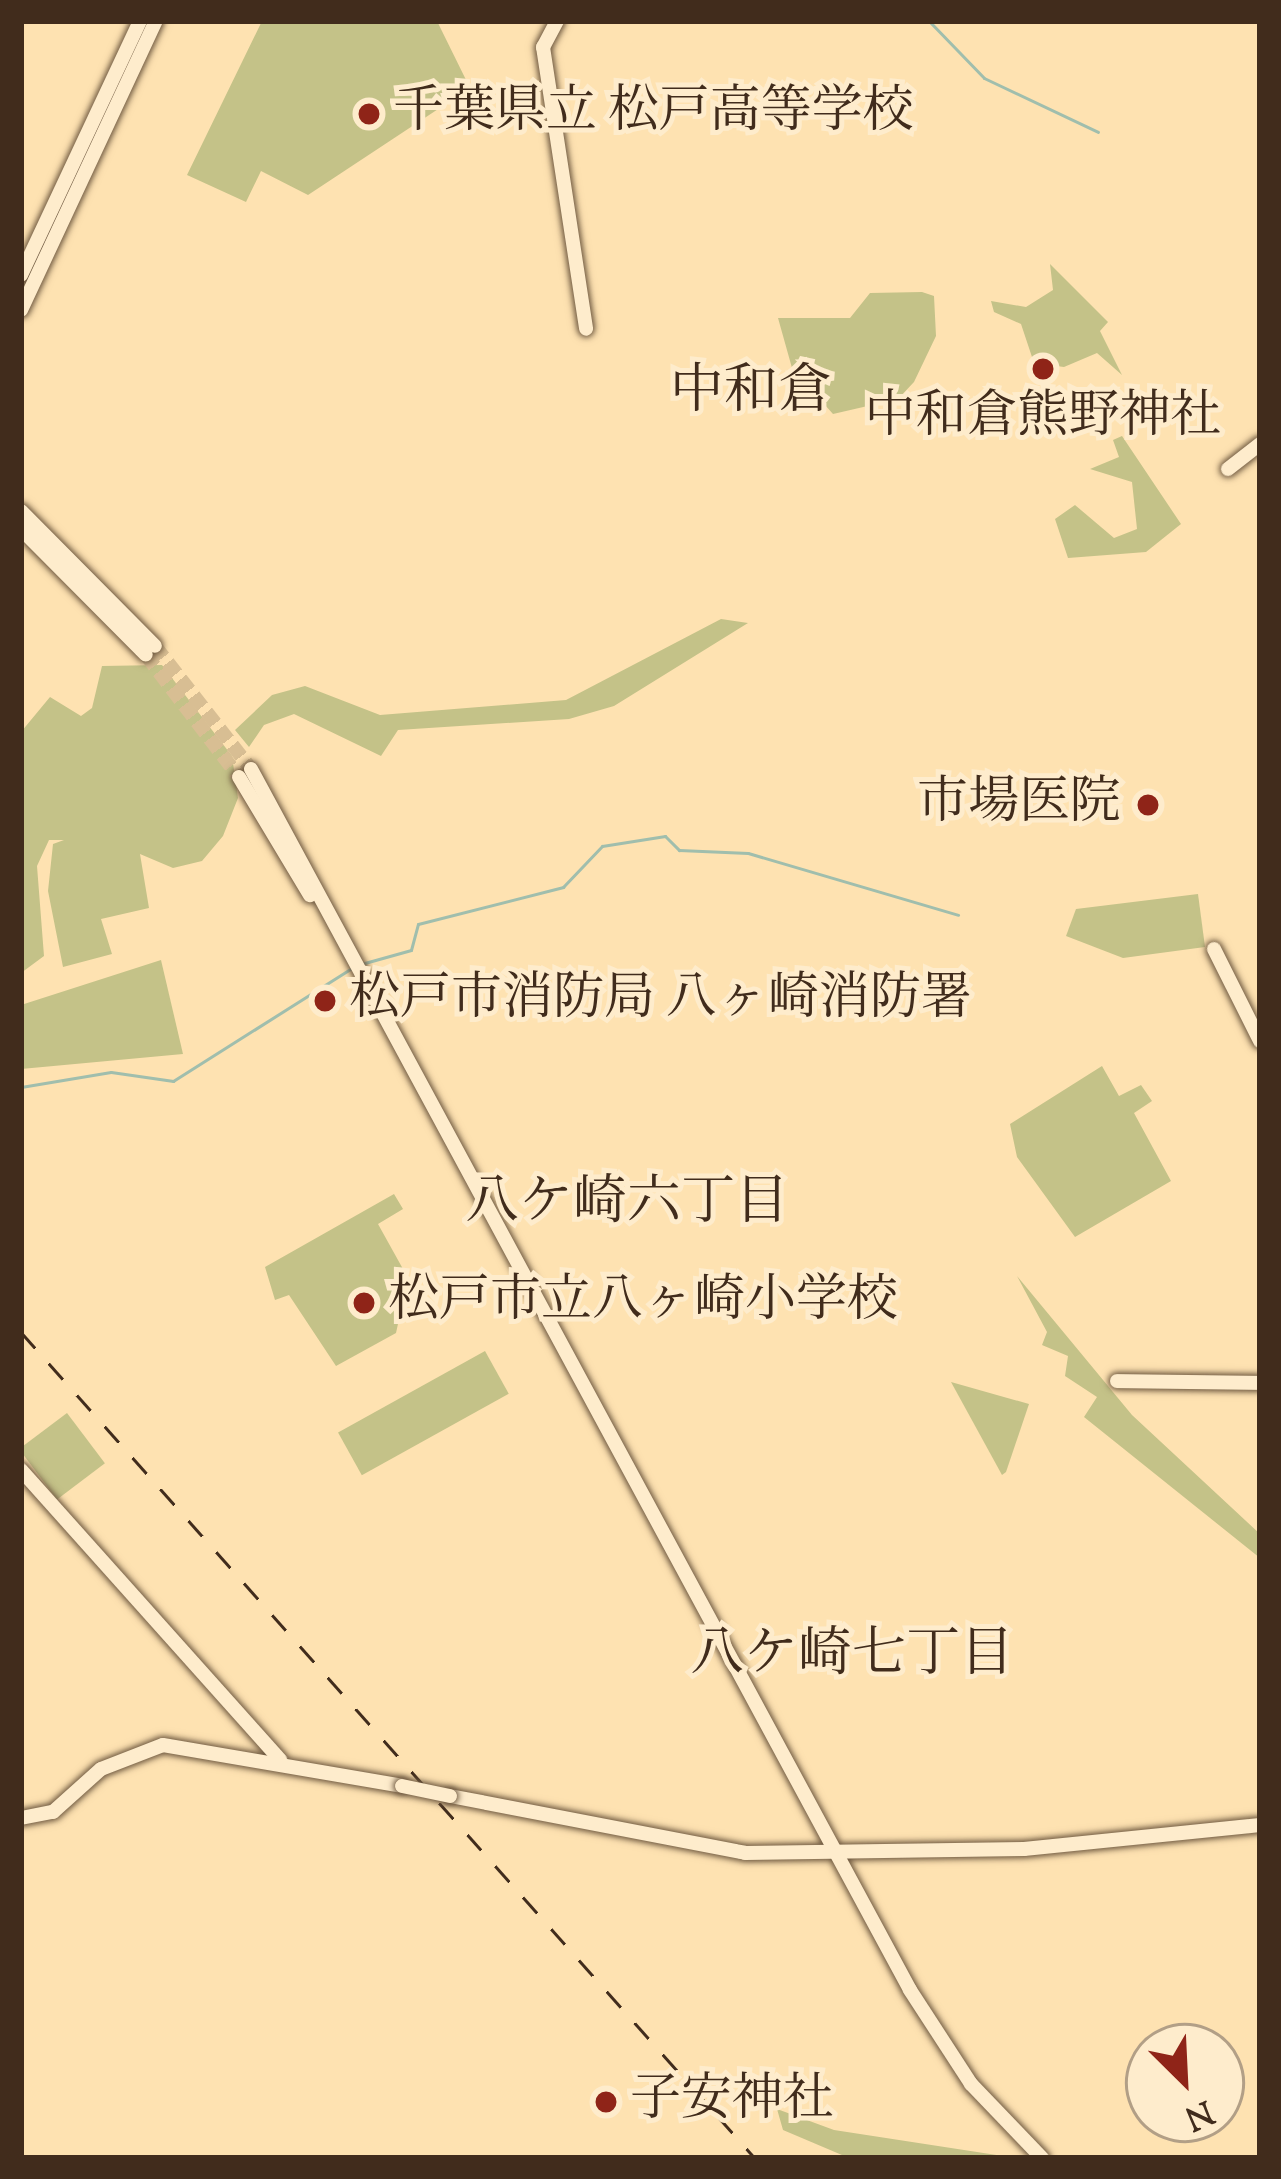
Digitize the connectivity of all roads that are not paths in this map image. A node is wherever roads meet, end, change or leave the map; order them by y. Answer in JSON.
{"nodes":[{"id":1,"x":140,"y":21,"type":"edge"},
{"id":2,"x":156,"y":21,"type":"edge"},
{"id":3,"x":557,"y":21,"type":"edge"},
{"id":4,"x":36,"y":260,"type":"junction"},
{"id":5,"x":21,"y":275,"type":"edge"},
{"id":6,"x":21,"y":310,"type":"edge"},
{"id":7,"x":586,"y":329,"type":"dead end"},
{"id":8,"x":1260,"y":444,"type":"edge"},
{"id":9,"x":1228,"y":470,"type":"dead end"},
{"id":10,"x":21,"y":511,"type":"edge"},
{"id":11,"x":21,"y":529,"type":"edge"},
{"id":12,"x":245,"y":773,"type":"tunnel mouth"},
{"id":13,"x":1214,"y":949,"type":"dead end"},
{"id":14,"x":1260,"y":1041,"type":"edge"},
{"id":15,"x":1117,"y":1381,"type":"dead end"},
{"id":16,"x":1260,"y":1383,"type":"edge"},
{"id":17,"x":21,"y":1470,"type":"edge"},
{"id":18,"x":280,"y":1760,"type":"junction"},
{"id":19,"x":21,"y":1818,"type":"edge"},
{"id":20,"x":1260,"y":1825,"type":"edge"},
{"id":21,"x":836,"y":1854,"type":"junction"},
{"id":22,"x":1042,"y":2158,"type":"edge"}],
"edges":[{"from":1,"to":4,"type":"street"},
{"from":2,"to":4,"type":"street"},
{"from":3,"to":7,"type":"street"},
{"from":4,"to":5,"type":"street"},
{"from":4,"to":6,"type":"street"},
{"from":8,"to":9,"type":"street"},
{"from":10,"to":11,"type":"street"},
{"from":12,"to":21,"type":"street"},
{"from":13,"to":14,"type":"street"},
{"from":15,"to":16,"type":"street"},
{"from":17,"to":18,"type":"street"},
{"from":18,"to":19,"type":"street"},
{"from":18,"to":21,"type":"street","bridge":true},
{"from":20,"to":21,"type":"street"},
{"from":21,"to":22,"type":"street"}]}
